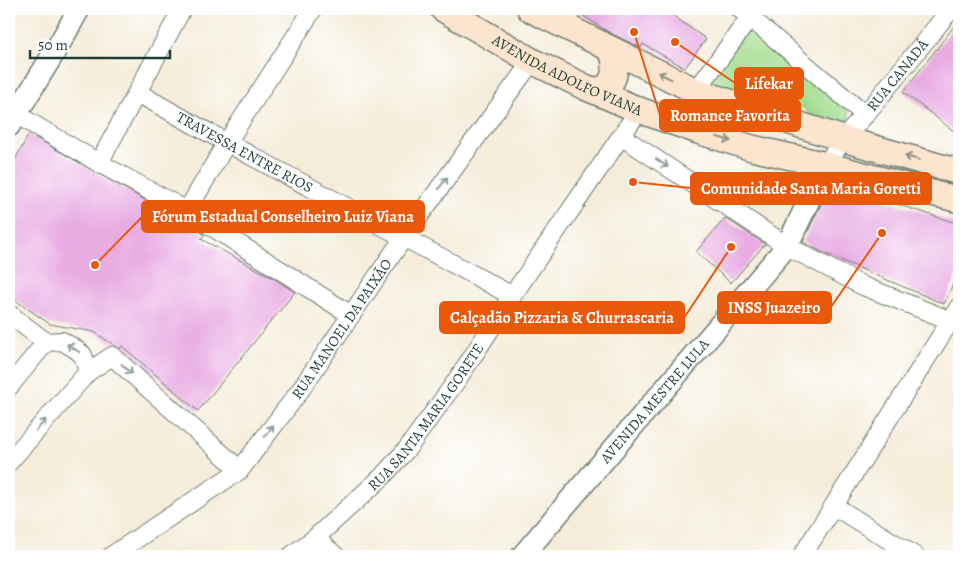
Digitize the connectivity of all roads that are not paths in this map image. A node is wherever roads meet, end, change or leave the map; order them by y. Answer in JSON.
{"nodes":[{"id":1,"x":79,"y":9,"type":"edge"},
{"id":2,"x":182,"y":9,"type":"edge"},
{"id":3,"x":313,"y":9,"type":"edge"},
{"id":4,"x":443,"y":9,"type":"edge"},
{"id":5,"x":530,"y":9,"type":"edge"},
{"id":6,"x":951,"y":9,"type":"edge"},
{"id":7,"x":749,"y":11,"type":"edge"},
{"id":8,"x":567,"y":17,"type":"edge"},
{"id":9,"x":610,"y":49,"type":"junction"},
{"id":10,"x":532,"y":60,"type":"junction"},
{"id":11,"x":592,"y":90,"type":"junction"},
{"id":12,"x":696,"y":91,"type":"junction"},
{"id":13,"x":138,"y":93,"type":"junction"},
{"id":14,"x":639,"y":110,"type":"junction"},
{"id":15,"x":865,"y":115,"type":"junction"},
{"id":16,"x":11,"y":117,"type":"edge"},
{"id":17,"x":622,"y":136,"type":"junction"},
{"id":18,"x":843,"y":139,"type":"junction"},
{"id":19,"x":226,"y":144,"type":"junction"},
{"id":20,"x":99,"y":163,"type":"junction"},
{"id":21,"x":826,"y":165,"type":"junction"},
{"id":22,"x":959,"y":172,"type":"edge"},
{"id":23,"x":959,"y":200,"type":"edge"},
{"id":24,"x":187,"y":211,"type":"junction"},
{"id":25,"x":404,"y":236,"type":"junction"},
{"id":26,"x":787,"y":246,"type":"junction"},
{"id":27,"x":512,"y":296,"type":"junction"},
{"id":28,"x":9,"y":314,"type":"edge"},
{"id":29,"x":351,"y":314,"type":"junction"},
{"id":30,"x":956,"y":318,"type":"edge"},
{"id":31,"x":46,"y":342,"type":"junction"},
{"id":32,"x":88,"y":372,"type":"junction"},
{"id":33,"x":9,"y":387,"type":"edge"},
{"id":34,"x":9,"y":462,"type":"edge"},
{"id":35,"x":240,"y":470,"type":"junction"},
{"id":36,"x":834,"y":506,"type":"junction"},
{"id":37,"x":315,"y":538,"type":"junction"},
{"id":38,"x":111,"y":556,"type":"edge"},
{"id":39,"x":291,"y":556,"type":"edge"},
{"id":40,"x":336,"y":556,"type":"edge"},
{"id":41,"x":522,"y":556,"type":"edge"},
{"id":42,"x":802,"y":556,"type":"edge"},
{"id":43,"x":915,"y":556,"type":"edge"}],
"edges":[{"from":1,"to":16,"type":"street"},
{"from":2,"to":13,"type":"street"},
{"from":3,"to":19,"type":"street"},
{"from":4,"to":10,"type":"main road","name":"AVENIDA ADOLFO VIANA"},
{"from":5,"to":8,"type":"main road"},
{"from":6,"to":15,"type":"street","name":"RUA CANADÁ"},
{"from":7,"to":12,"type":"street"},
{"from":7,"to":15,"type":"street"},
{"from":8,"to":9,"type":"main road"},
{"from":9,"to":11,"type":"main road"},
{"from":12,"to":9,"type":"main road","one_way":true},
{"from":10,"to":11,"type":"main road","name":"AVENIDA ADOLFO VIANA"},
{"from":25,"to":10,"type":"street","name":"RUA MANOEL DA PAIXÃO","one_way":true},
{"from":11,"to":14,"type":"main road","name":"AVENIDA ADOLFO VIANA"},
{"from":12,"to":18,"type":"main road"},
{"from":13,"to":19,"type":"street","name":"TRAVESSA ENTRE RIOS"},
{"from":13,"to":20,"type":"street"},
{"from":14,"to":17,"type":"street","name":"RUA SANTA MARIA GORETE"},
{"from":14,"to":21,"type":"main road","name":"AVENIDA ADOLFO VIANA","one_way":true},
{"from":15,"to":18,"type":"street","name":"RUA CANADÁ"},
{"from":16,"to":20,"type":"street"},
{"from":17,"to":26,"type":"street","one_way":true},
{"from":17,"to":27,"type":"street","name":"RUA SANTA MARIA GORETE"},
{"from":18,"to":21,"type":"street","name":"RUA CANADÁ"},
{"from":22,"to":18,"type":"main road","one_way":true},
{"from":19,"to":24,"type":"street"},
{"from":19,"to":25,"type":"street","name":"TRAVESSA ENTRE RIOS"},
{"from":20,"to":24,"type":"street"},
{"from":21,"to":23,"type":"main road","name":"AVENIDA ADOLFO VIANA"},
{"from":21,"to":26,"type":"street","name":"AVENIDA MESTRE LULA"},
{"from":24,"to":29,"type":"street"},
{"from":25,"to":27,"type":"street","name":"TRAVESSA ENTRE RIOS"},
{"from":25,"to":29,"type":"street","name":"RUA MANOEL DA PAIXÃO"},
{"from":26,"to":30,"type":"street"},
{"from":26,"to":41,"type":"street","name":"AVENIDA MESTRE LULA"},
{"from":27,"to":37,"type":"street","name":"RUA SANTA MARIA GORETE"},
{"from":28,"to":31,"type":"street"},
{"from":35,"to":29,"type":"street","name":"RUA MANOEL DA PAIXÃO","one_way":true},
{"from":30,"to":36,"type":"street"},
{"from":32,"to":31,"type":"street","one_way":true},
{"from":31,"to":33,"type":"street"},
{"from":34,"to":32,"type":"street","one_way":true},
{"from":32,"to":35,"type":"street","one_way":true},
{"from":35,"to":38,"type":"street","name":"RUA MANOEL DA PAIXÃO"},
{"from":36,"to":42,"type":"street"},
{"from":36,"to":43,"type":"street"},
{"from":37,"to":39,"type":"street","name":"RUA SANTA MARIA GORETE"},
{"from":37,"to":40,"type":"street"}]}
